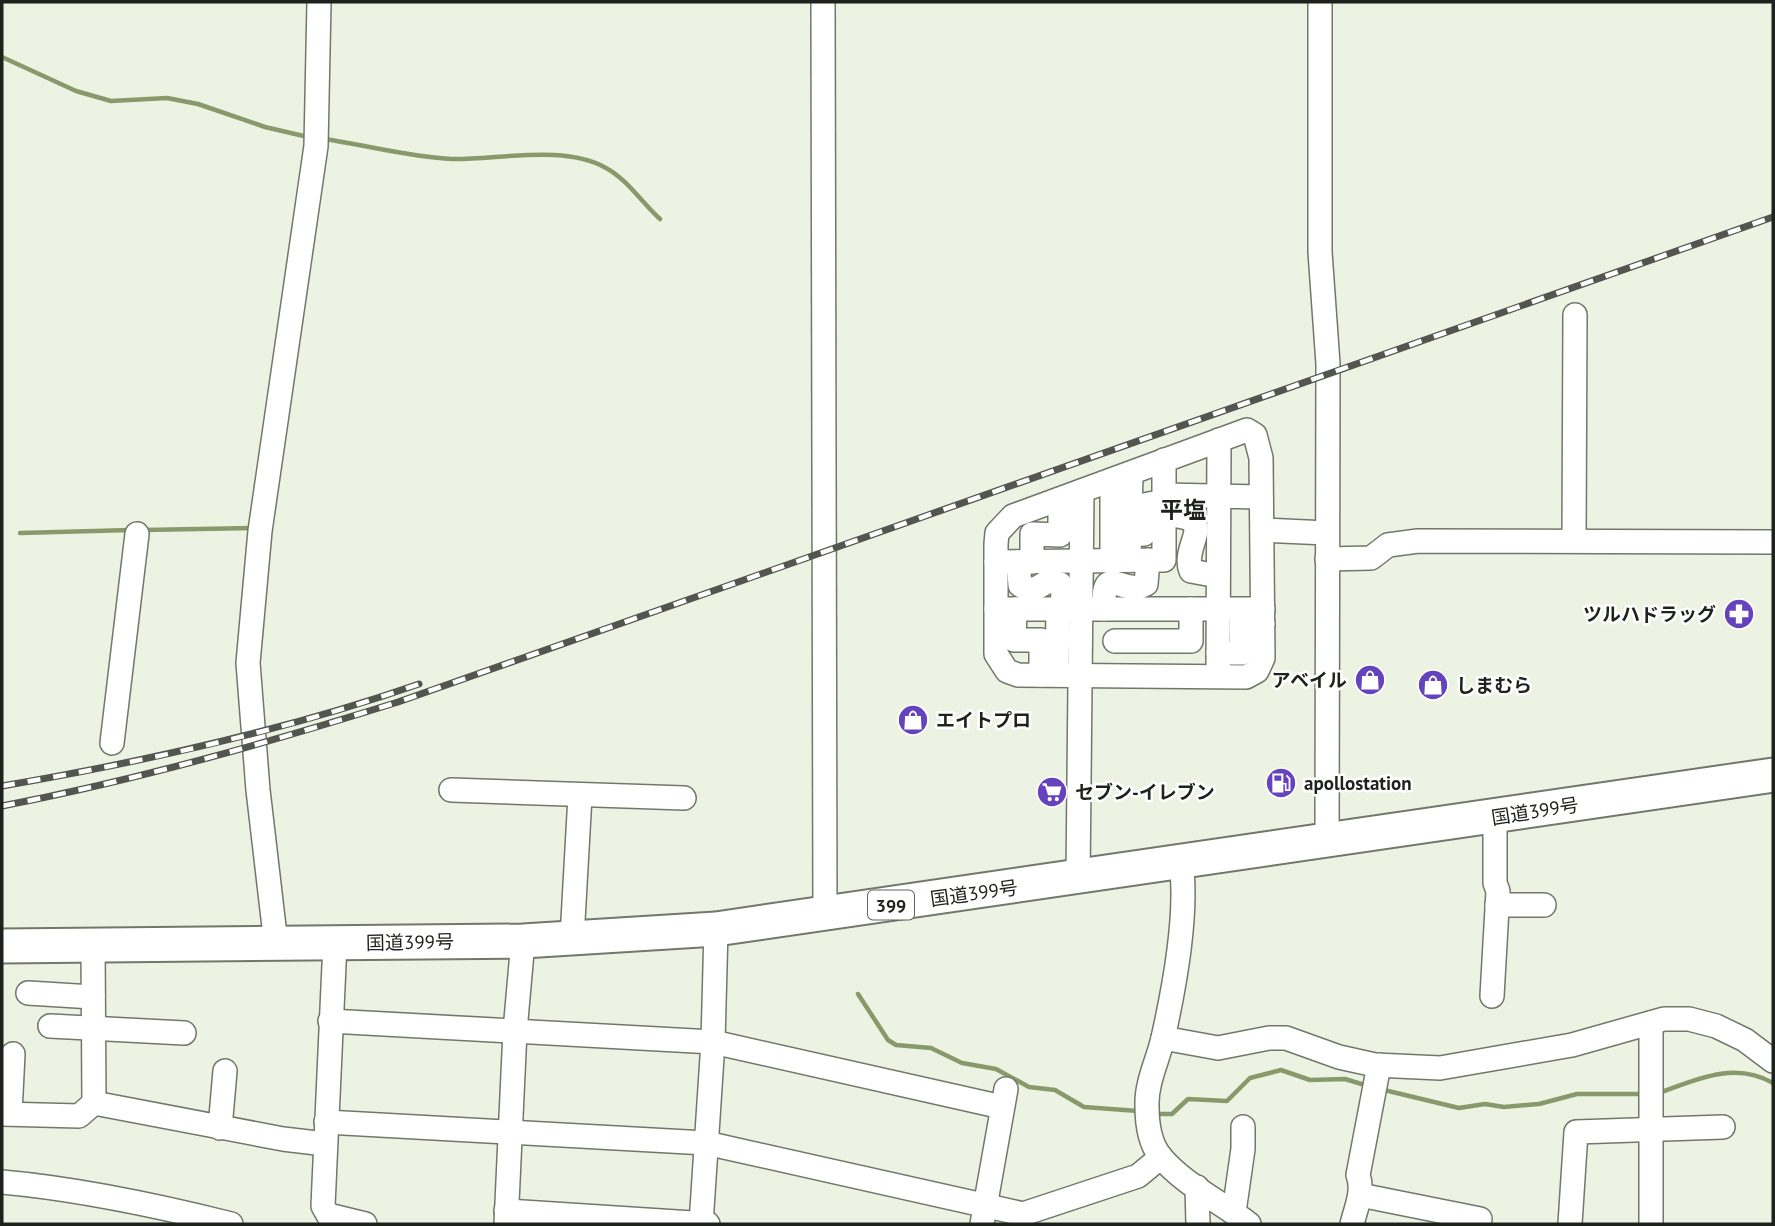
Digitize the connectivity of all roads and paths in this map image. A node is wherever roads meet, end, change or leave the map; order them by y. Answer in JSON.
{"nodes":[{"id":1,"x":319,"y":2,"type":"edge"},
{"id":2,"x":823,"y":2,"type":"edge"},
{"id":3,"x":1320,"y":2,"type":"edge"},
{"id":4,"x":1575,"y":315,"type":"dead end"},
{"id":5,"x":1219,"y":440,"type":"junction"},
{"id":6,"x":1164,"y":460,"type":"junction"},
{"id":7,"x":1121,"y":476,"type":"junction"},
{"id":8,"x":1071,"y":495,"type":"junction"},
{"id":9,"x":1218,"y":496,"type":"junction"},
{"id":10,"x":1261,"y":497,"type":"junction"},
{"id":11,"x":1164,"y":504,"type":"junction"},
{"id":12,"x":1114,"y":528,"type":"junction"},
{"id":13,"x":1262,"y":530,"type":"junction"},
{"id":14,"x":1326,"y":533,"type":"junction"},
{"id":15,"x":137,"y":534,"type":"dead end"},
{"id":16,"x":1574,"y":540,"type":"junction"},
{"id":17,"x":1773,"y":542,"type":"edge"},
{"id":18,"x":1327,"y":559,"type":"junction"},
{"id":19,"x":1130,"y":560,"type":"junction"},
{"id":20,"x":1082,"y":561,"type":"junction"},
{"id":21,"x":1013,"y":562,"type":"junction"},
{"id":22,"x":1218,"y":576,"type":"junction"},
{"id":23,"x":1005,"y":609,"type":"junction"},
{"id":24,"x":1084,"y":609,"type":"junction"},
{"id":25,"x":1191,"y":609,"type":"junction"},
{"id":26,"x":1218,"y":609,"type":"junction"},
{"id":27,"x":1263,"y":616,"type":"junction"},
{"id":28,"x":1115,"y":641,"type":"junction"},
{"id":29,"x":1160,"y":641,"type":"junction"},
{"id":30,"x":1218,"y":664,"type":"junction"},
{"id":31,"x":1049,"y":675,"type":"junction"},
{"id":32,"x":1082,"y":675,"type":"junction"},
{"id":33,"x":1115,"y":675,"type":"junction"},
{"id":34,"x":1159,"y":675,"type":"junction"},
{"id":35,"x":112,"y":743,"type":"dead end"},
{"id":36,"x":1773,"y":775,"type":"edge"},
{"id":37,"x":451,"y":790,"type":"dead end"},
{"id":38,"x":580,"y":796,"type":"junction"},
{"id":39,"x":684,"y":798,"type":"dead end"},
{"id":40,"x":1495,"y":817,"type":"junction"},
{"id":41,"x":1327,"y":841,"type":"junction"},
{"id":42,"x":1181,"y":863,"type":"junction"},
{"id":43,"x":1078,"y":878,"type":"junction"},
{"id":44,"x":1497,"y":905,"type":"junction"},
{"id":45,"x":1544,"y":905,"type":"dead end"},
{"id":46,"x":825,"y":915,"type":"junction"},
{"id":47,"x":716,"y":929,"type":"junction"},
{"id":48,"x":572,"y":939,"type":"junction"},
{"id":49,"x":523,"y":941,"type":"junction"},
{"id":50,"x":335,"y":943,"type":"junction"},
{"id":51,"x":93,"y":944,"type":"junction"},
{"id":52,"x":276,"y":944,"type":"junction"},
{"id":53,"x":2,"y":946,"type":"edge"},
{"id":54,"x":28,"y":993,"type":"dead end"},
{"id":55,"x":1492,"y":996,"type":"dead end"},
{"id":56,"x":93,"y":998,"type":"junction"},
{"id":57,"x":330,"y":1021,"type":"junction"},
{"id":58,"x":1651,"y":1023,"type":"junction"},
{"id":59,"x":50,"y":1026,"type":"dead end"},
{"id":60,"x":94,"y":1029,"type":"junction"},
{"id":61,"x":515,"y":1031,"type":"junction"},
{"id":62,"x":184,"y":1033,"type":"dead end"},
{"id":63,"x":1163,"y":1038,"type":"junction"},
{"id":64,"x":713,"y":1042,"type":"junction"},
{"id":65,"x":13,"y":1055,"type":"dead end"},
{"id":66,"x":1773,"y":1061,"type":"edge"},
{"id":67,"x":1379,"y":1065,"type":"junction"},
{"id":68,"x":225,"y":1071,"type":"dead end"},
{"id":69,"x":94,"y":1103,"type":"junction"},
{"id":70,"x":6,"y":1114,"type":"edge"},
{"id":71,"x":1243,"y":1126,"type":"dead end"},
{"id":72,"x":1723,"y":1127,"type":"dead end"},
{"id":73,"x":220,"y":1128,"type":"junction"},
{"id":74,"x":1651,"y":1130,"type":"junction"},
{"id":75,"x":326,"y":1133,"type":"junction"},
{"id":76,"x":510,"y":1133,"type":"junction"},
{"id":77,"x":706,"y":1143,"type":"junction"},
{"id":78,"x":1161,"y":1157,"type":"junction"},
{"id":79,"x":2,"y":1182,"type":"edge"},
{"id":80,"x":1197,"y":1187,"type":"junction"},
{"id":81,"x":1360,"y":1195,"type":"junction"},
{"id":82,"x":984,"y":1215,"type":"edge"},
{"id":83,"x":506,"y":1217,"type":"edge"},
{"id":84,"x":1242,"y":1218,"type":"edge"},
{"id":85,"x":1480,"y":1219,"type":"dead end"},
{"id":86,"x":231,"y":1224,"type":"edge"},
{"id":87,"x":365,"y":1224,"type":"edge"},
{"id":88,"x":704,"y":1224,"type":"edge"},
{"id":89,"x":1198,"y":1224,"type":"edge"},
{"id":90,"x":1352,"y":1224,"type":"edge"},
{"id":91,"x":1570,"y":1224,"type":"edge"},
{"id":92,"x":1651,"y":1224,"type":"edge"}],
"edges":[{"from":1,"to":52,"type":"street"},
{"from":2,"to":46,"type":"street"},
{"from":3,"to":14,"type":"street"},
{"from":4,"to":16,"type":"street"},
{"from":5,"to":6,"type":"street"},
{"from":5,"to":9,"type":"street"},
{"from":5,"to":10,"type":"street"},
{"from":6,"to":7,"type":"street"},
{"from":6,"to":11,"type":"street"},
{"from":7,"to":8,"type":"street"},
{"from":7,"to":12,"type":"street"},
{"from":8,"to":20,"type":"street"},
{"from":8,"to":21,"type":"street"},
{"from":8,"to":21,"type":"street"},
{"from":9,"to":10,"type":"street"},
{"from":9,"to":11,"type":"street"},
{"from":9,"to":22,"type":"street"},
{"from":10,"to":13,"type":"street"},
{"from":11,"to":12,"type":"street"},
{"from":11,"to":19,"type":"street"},
{"from":11,"to":22,"type":"street"},
{"from":12,"to":19,"type":"street"},
{"from":13,"to":14,"type":"street"},
{"from":13,"to":27,"type":"street"},
{"from":14,"to":18,"type":"street"},
{"from":15,"to":35,"type":"street"},
{"from":16,"to":17,"type":"street"},
{"from":16,"to":18,"type":"street"},
{"from":18,"to":41,"type":"street"},
{"from":19,"to":20,"type":"street"},
{"from":19,"to":24,"type":"street"},
{"from":20,"to":21,"type":"street"},
{"from":20,"to":24,"type":"street"},
{"from":21,"to":23,"type":"street"},
{"from":21,"to":24,"type":"street"},
{"from":22,"to":26,"type":"street"},
{"from":23,"to":24,"type":"street"},
{"from":23,"to":31,"type":"street"},
{"from":23,"to":31,"type":"street"},
{"from":24,"to":25,"type":"street"},
{"from":24,"to":28,"type":"street"},
{"from":24,"to":31,"type":"street"},
{"from":24,"to":32,"type":"street"},
{"from":25,"to":26,"type":"street"},
{"from":25,"to":29,"type":"street"},
{"from":26,"to":27,"type":"street"},
{"from":26,"to":30,"type":"street"},
{"from":27,"to":30,"type":"street"},
{"from":28,"to":29,"type":"street"},
{"from":28,"to":33,"type":"street"},
{"from":29,"to":34,"type":"street"},
{"from":30,"to":34,"type":"street"},
{"from":31,"to":32,"type":"street"},
{"from":32,"to":33,"type":"street"},
{"from":32,"to":43,"type":"street"},
{"from":33,"to":34,"type":"street"},
{"from":36,"to":40,"type":"highway","name":"国道399号","number":"399"},
{"from":37,"to":38,"type":"street"},
{"from":38,"to":39,"type":"street"},
{"from":38,"to":48,"type":"street"},
{"from":40,"to":41,"type":"highway","name":"国道399号","number":"399"},
{"from":40,"to":44,"type":"street"},
{"from":41,"to":42,"type":"highway","name":"国道399号","number":"399"},
{"from":42,"to":43,"type":"highway","name":"国道399号","number":"399"},
{"from":42,"to":63,"type":"street"},
{"from":43,"to":46,"type":"highway","name":"国道399号","number":"399"},
{"from":44,"to":45,"type":"street"},
{"from":44,"to":55,"type":"street"},
{"from":46,"to":47,"type":"highway","name":"国道399号","number":"399"},
{"from":47,"to":48,"type":"highway","name":"国道399号","number":"399"},
{"from":47,"to":64,"type":"street"},
{"from":48,"to":49,"type":"highway","name":"国道399号","number":"399"},
{"from":49,"to":50,"type":"highway","name":"国道399号","number":"399"},
{"from":49,"to":61,"type":"street"},
{"from":50,"to":52,"type":"highway","name":"国道399号","number":"399"},
{"from":50,"to":57,"type":"street"},
{"from":51,"to":52,"type":"highway","name":"国道399号","number":"399"},
{"from":51,"to":53,"type":"highway","name":"国道399号","number":"399"},
{"from":51,"to":56,"type":"street"},
{"from":54,"to":56,"type":"street"},
{"from":56,"to":60,"type":"street"},
{"from":57,"to":61,"type":"street"},
{"from":57,"to":75,"type":"street"},
{"from":58,"to":66,"type":"street"},
{"from":58,"to":67,"type":"street"},
{"from":58,"to":74,"type":"street"},
{"from":59,"to":60,"type":"street"},
{"from":60,"to":62,"type":"street"},
{"from":60,"to":69,"type":"street"},
{"from":61,"to":64,"type":"street"},
{"from":61,"to":76,"type":"street"},
{"from":63,"to":67,"type":"street"},
{"from":63,"to":78,"type":"street"},
{"from":64,"to":77,"type":"street"},
{"from":64,"to":82,"type":"street"},
{"from":65,"to":70,"type":"street"},
{"from":67,"to":81,"type":"street"},
{"from":68,"to":73,"type":"street"},
{"from":69,"to":70,"type":"street"},
{"from":69,"to":73,"type":"street"},
{"from":71,"to":84,"type":"street"},
{"from":72,"to":74,"type":"street"},
{"from":73,"to":75,"type":"street"},
{"from":74,"to":91,"type":"street"},
{"from":74,"to":92,"type":"street"},
{"from":75,"to":76,"type":"street"},
{"from":75,"to":87,"type":"street"},
{"from":76,"to":77,"type":"street"},
{"from":76,"to":83,"type":"street"},
{"from":77,"to":82,"type":"street"},
{"from":77,"to":88,"type":"street"},
{"from":78,"to":80,"type":"street"},
{"from":78,"to":82,"type":"street"},
{"from":79,"to":86,"type":"street"},
{"from":80,"to":84,"type":"street"},
{"from":80,"to":89,"type":"street"},
{"from":81,"to":85,"type":"street"},
{"from":81,"to":90,"type":"street"},
{"from":83,"to":88,"type":"street"}]}
